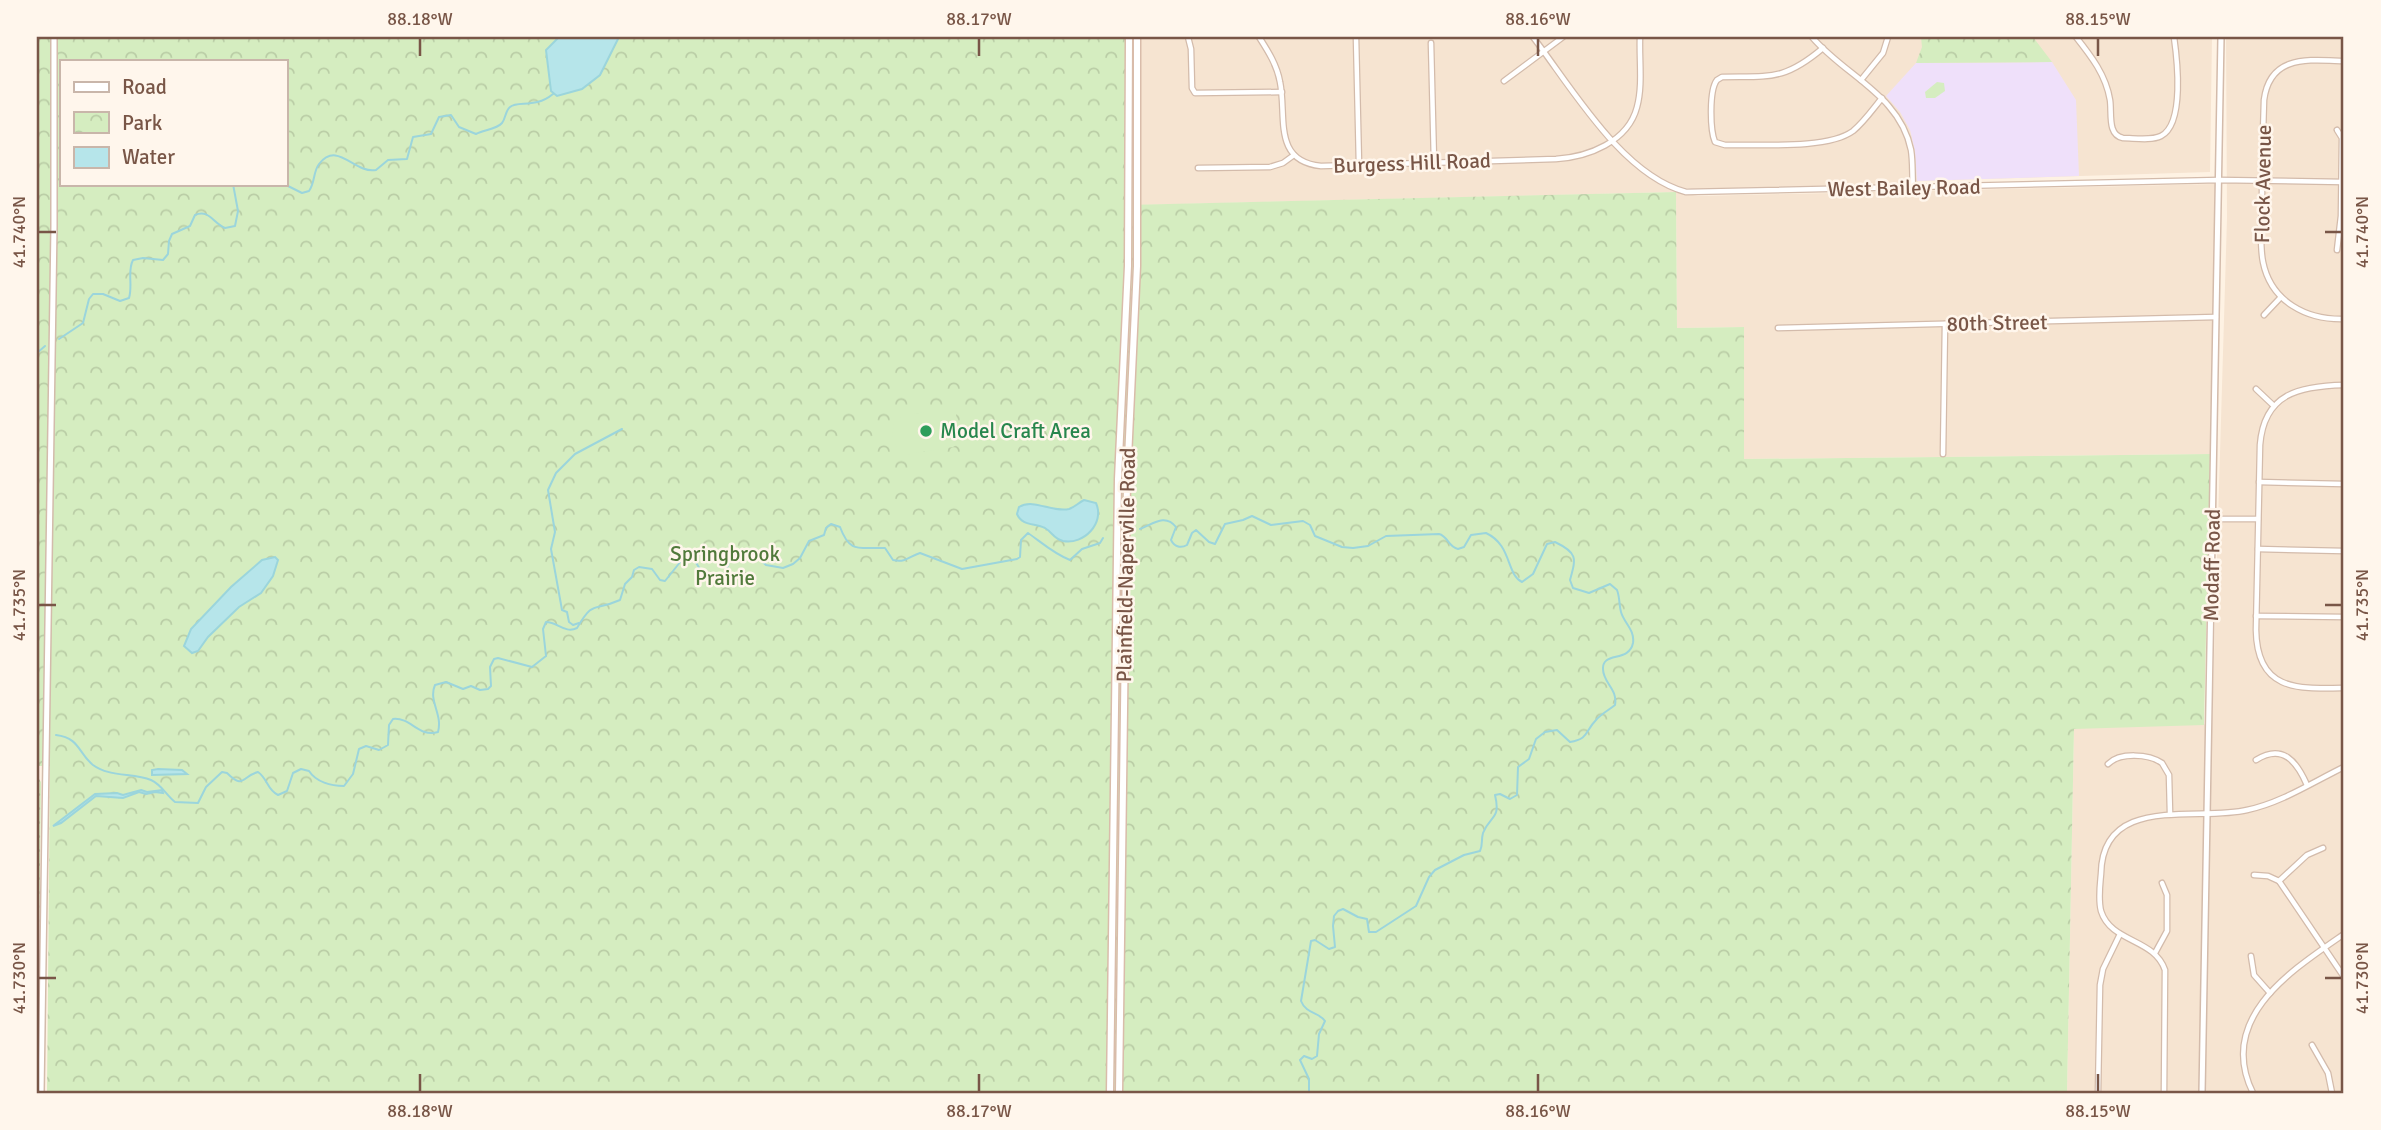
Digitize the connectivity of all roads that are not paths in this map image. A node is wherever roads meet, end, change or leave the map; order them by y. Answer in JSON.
{"nodes":[{"id":1,"x":54,"y":37,"type":"edge"},
{"id":2,"x":1129,"y":37,"type":"edge"},
{"id":3,"x":1138,"y":37,"type":"edge"},
{"id":4,"x":1188,"y":37,"type":"edge"},
{"id":5,"x":1259,"y":37,"type":"edge"},
{"id":6,"x":1356,"y":37,"type":"edge"},
{"id":7,"x":1533,"y":37,"type":"edge"},
{"id":8,"x":1563,"y":37,"type":"edge"},
{"id":9,"x":1640,"y":37,"type":"edge"},
{"id":10,"x":1812,"y":37,"type":"edge"},
{"id":11,"x":1888,"y":37,"type":"edge"},
{"id":12,"x":2076,"y":37,"type":"edge"},
{"id":13,"x":2174,"y":37,"type":"edge"},
{"id":14,"x":2221,"y":37,"type":"edge"},
{"id":15,"x":1431,"y":43,"type":"dead end"},
{"id":16,"x":1823,"y":48,"type":"junction"},
{"id":17,"x":1544,"y":51,"type":"junction"},
{"id":18,"x":2344,"y":61,"type":"edge"},
{"id":19,"x":1861,"y":80,"type":"junction"},
{"id":20,"x":1504,"y":82,"type":"dead end"},
{"id":21,"x":1282,"y":92,"type":"junction"},
{"id":22,"x":1881,"y":98,"type":"junction"},
{"id":23,"x":2337,"y":130,"type":"dead end"},
{"id":24,"x":1612,"y":141,"type":"junction"},
{"id":25,"x":1294,"y":155,"type":"junction"},
{"id":26,"x":1434,"y":162,"type":"junction"},
{"id":27,"x":1359,"y":165,"type":"junction"},
{"id":28,"x":1198,"y":168,"type":"dead end"},
{"id":29,"x":2219,"y":180,"type":"junction"},
{"id":30,"x":2262,"y":181,"type":"junction"},
{"id":31,"x":2343,"y":182,"type":"edge"},
{"id":32,"x":1913,"y":188,"type":"junction"},
{"id":33,"x":2337,"y":250,"type":"dead end"},
{"id":34,"x":2281,"y":297,"type":"junction"},
{"id":35,"x":2264,"y":315,"type":"dead end"},
{"id":36,"x":2216,"y":317,"type":"junction"},
{"id":37,"x":2344,"y":319,"type":"edge"},
{"id":38,"x":1945,"y":324,"type":"junction"},
{"id":39,"x":1777,"y":328,"type":"dead end"},
{"id":40,"x":2344,"y":385,"type":"edge"},
{"id":41,"x":2256,"y":389,"type":"dead end"},
{"id":42,"x":2274,"y":406,"type":"junction"},
{"id":43,"x":1943,"y":454,"type":"dead end"},
{"id":44,"x":2259,"y":482,"type":"junction"},
{"id":45,"x":2344,"y":484,"type":"edge"},
{"id":46,"x":2213,"y":519,"type":"junction"},
{"id":47,"x":2258,"y":519,"type":"junction"},
{"id":48,"x":2258,"y":549,"type":"junction"},
{"id":49,"x":2344,"y":551,"type":"edge"},
{"id":50,"x":2256,"y":616,"type":"junction"},
{"id":51,"x":2344,"y":617,"type":"edge"},
{"id":52,"x":2344,"y":688,"type":"edge"},
{"id":53,"x":2256,"y":760,"type":"dead end"},
{"id":54,"x":2108,"y":764,"type":"dead end"},
{"id":55,"x":2344,"y":767,"type":"edge"},
{"id":56,"x":37,"y":769,"type":"edge"},
{"id":57,"x":46,"y":769,"type":"junction"},
{"id":58,"x":2306,"y":785,"type":"junction"},
{"id":59,"x":2170,"y":813,"type":"junction"},
{"id":60,"x":2207,"y":813,"type":"junction"},
{"id":61,"x":2323,"y":848,"type":"dead end"},
{"id":62,"x":2255,"y":875,"type":"dead end"},
{"id":63,"x":2279,"y":881,"type":"junction"},
{"id":64,"x":2162,"y":883,"type":"dead end"},
{"id":65,"x":2120,"y":934,"type":"junction"},
{"id":66,"x":2344,"y":934,"type":"edge"},
{"id":67,"x":2324,"y":948,"type":"junction"},
{"id":68,"x":2155,"y":953,"type":"junction"},
{"id":69,"x":2251,"y":956,"type":"dead end"},
{"id":70,"x":2344,"y":976,"type":"edge"},
{"id":71,"x":2270,"y":993,"type":"junction"},
{"id":72,"x":2312,"y":1045,"type":"dead end"},
{"id":73,"x":41,"y":1093,"type":"edge"},
{"id":74,"x":1110,"y":1093,"type":"edge"},
{"id":75,"x":1119,"y":1093,"type":"edge"},
{"id":76,"x":2098,"y":1093,"type":"edge"},
{"id":77,"x":2164,"y":1093,"type":"edge"},
{"id":78,"x":2202,"y":1093,"type":"edge"},
{"id":79,"x":2253,"y":1093,"type":"edge"},
{"id":80,"x":2332,"y":1093,"type":"edge"}],
"edges":[{"from":1,"to":57,"type":"street"},
{"from":2,"to":74,"type":"main road","name":"Plainfield-Naperville Road"},
{"from":3,"to":75,"type":"main road","name":"Plainfield-Naperville Road"},
{"from":4,"to":21,"type":"street"},
{"from":5,"to":21,"type":"street"},
{"from":6,"to":27,"type":"street"},
{"from":7,"to":17,"type":"street","name":"West Bailey Road"},
{"from":8,"to":17,"type":"street"},
{"from":9,"to":24,"type":"street"},
{"from":10,"to":16,"type":"street"},
{"from":11,"to":19,"type":"street"},
{"from":12,"to":13,"type":"street"},
{"from":14,"to":29,"type":"street","name":"Modaff Road"},
{"from":15,"to":26,"type":"street"},
{"from":16,"to":19,"type":"street"},
{"from":16,"to":22,"type":"street"},
{"from":17,"to":20,"type":"street"},
{"from":17,"to":24,"type":"street","name":"West Bailey Road"},
{"from":18,"to":30,"type":"street","name":"Flock Avenue"},
{"from":19,"to":22,"type":"street"},
{"from":21,"to":25,"type":"street"},
{"from":22,"to":32,"type":"street"},
{"from":23,"to":31,"type":"street"},
{"from":24,"to":26,"type":"street","name":"Burgess Hill Road"},
{"from":24,"to":32,"type":"street","name":"West Bailey Road"},
{"from":25,"to":27,"type":"street","name":"Burgess Hill Road"},
{"from":25,"to":28,"type":"street"},
{"from":26,"to":27,"type":"street","name":"Burgess Hill Road"},
{"from":29,"to":30,"type":"street","name":"West Bailey Road"},
{"from":29,"to":32,"type":"street","name":"West Bailey Road"},
{"from":29,"to":36,"type":"street","name":"Modaff Road"},
{"from":30,"to":31,"type":"street","name":"West Bailey Road"},
{"from":30,"to":34,"type":"street","name":"Flock Avenue"},
{"from":31,"to":33,"type":"street"},
{"from":34,"to":35,"type":"street"},
{"from":34,"to":37,"type":"street"},
{"from":36,"to":38,"type":"street","name":"80th Street"},
{"from":36,"to":46,"type":"street","name":"Modaff Road"},
{"from":38,"to":39,"type":"street","name":"80th Street"},
{"from":38,"to":43,"type":"street"},
{"from":40,"to":42,"type":"street"},
{"from":41,"to":42,"type":"street"},
{"from":42,"to":44,"type":"street"},
{"from":44,"to":45,"type":"street"},
{"from":44,"to":47,"type":"street"},
{"from":46,"to":47,"type":"street"},
{"from":46,"to":60,"type":"street","name":"Modaff Road"},
{"from":47,"to":48,"type":"street"},
{"from":48,"to":49,"type":"street"},
{"from":48,"to":50,"type":"street"},
{"from":50,"to":51,"type":"street"},
{"from":50,"to":52,"type":"street"},
{"from":53,"to":58,"type":"street"},
{"from":54,"to":59,"type":"street"},
{"from":55,"to":58,"type":"street"},
{"from":56,"to":57,"type":"street"},
{"from":57,"to":73,"type":"street"},
{"from":58,"to":60,"type":"street"},
{"from":59,"to":60,"type":"street"},
{"from":59,"to":65,"type":"street"},
{"from":60,"to":78,"type":"street","name":"Modaff Road"},
{"from":61,"to":63,"type":"street"},
{"from":62,"to":63,"type":"street"},
{"from":63,"to":67,"type":"street"},
{"from":64,"to":68,"type":"street"},
{"from":65,"to":68,"type":"street"},
{"from":65,"to":76,"type":"street"},
{"from":66,"to":67,"type":"street"},
{"from":67,"to":70,"type":"street"},
{"from":67,"to":71,"type":"street"},
{"from":68,"to":77,"type":"street"},
{"from":69,"to":71,"type":"street"},
{"from":71,"to":79,"type":"street"},
{"from":72,"to":80,"type":"street"}]}
